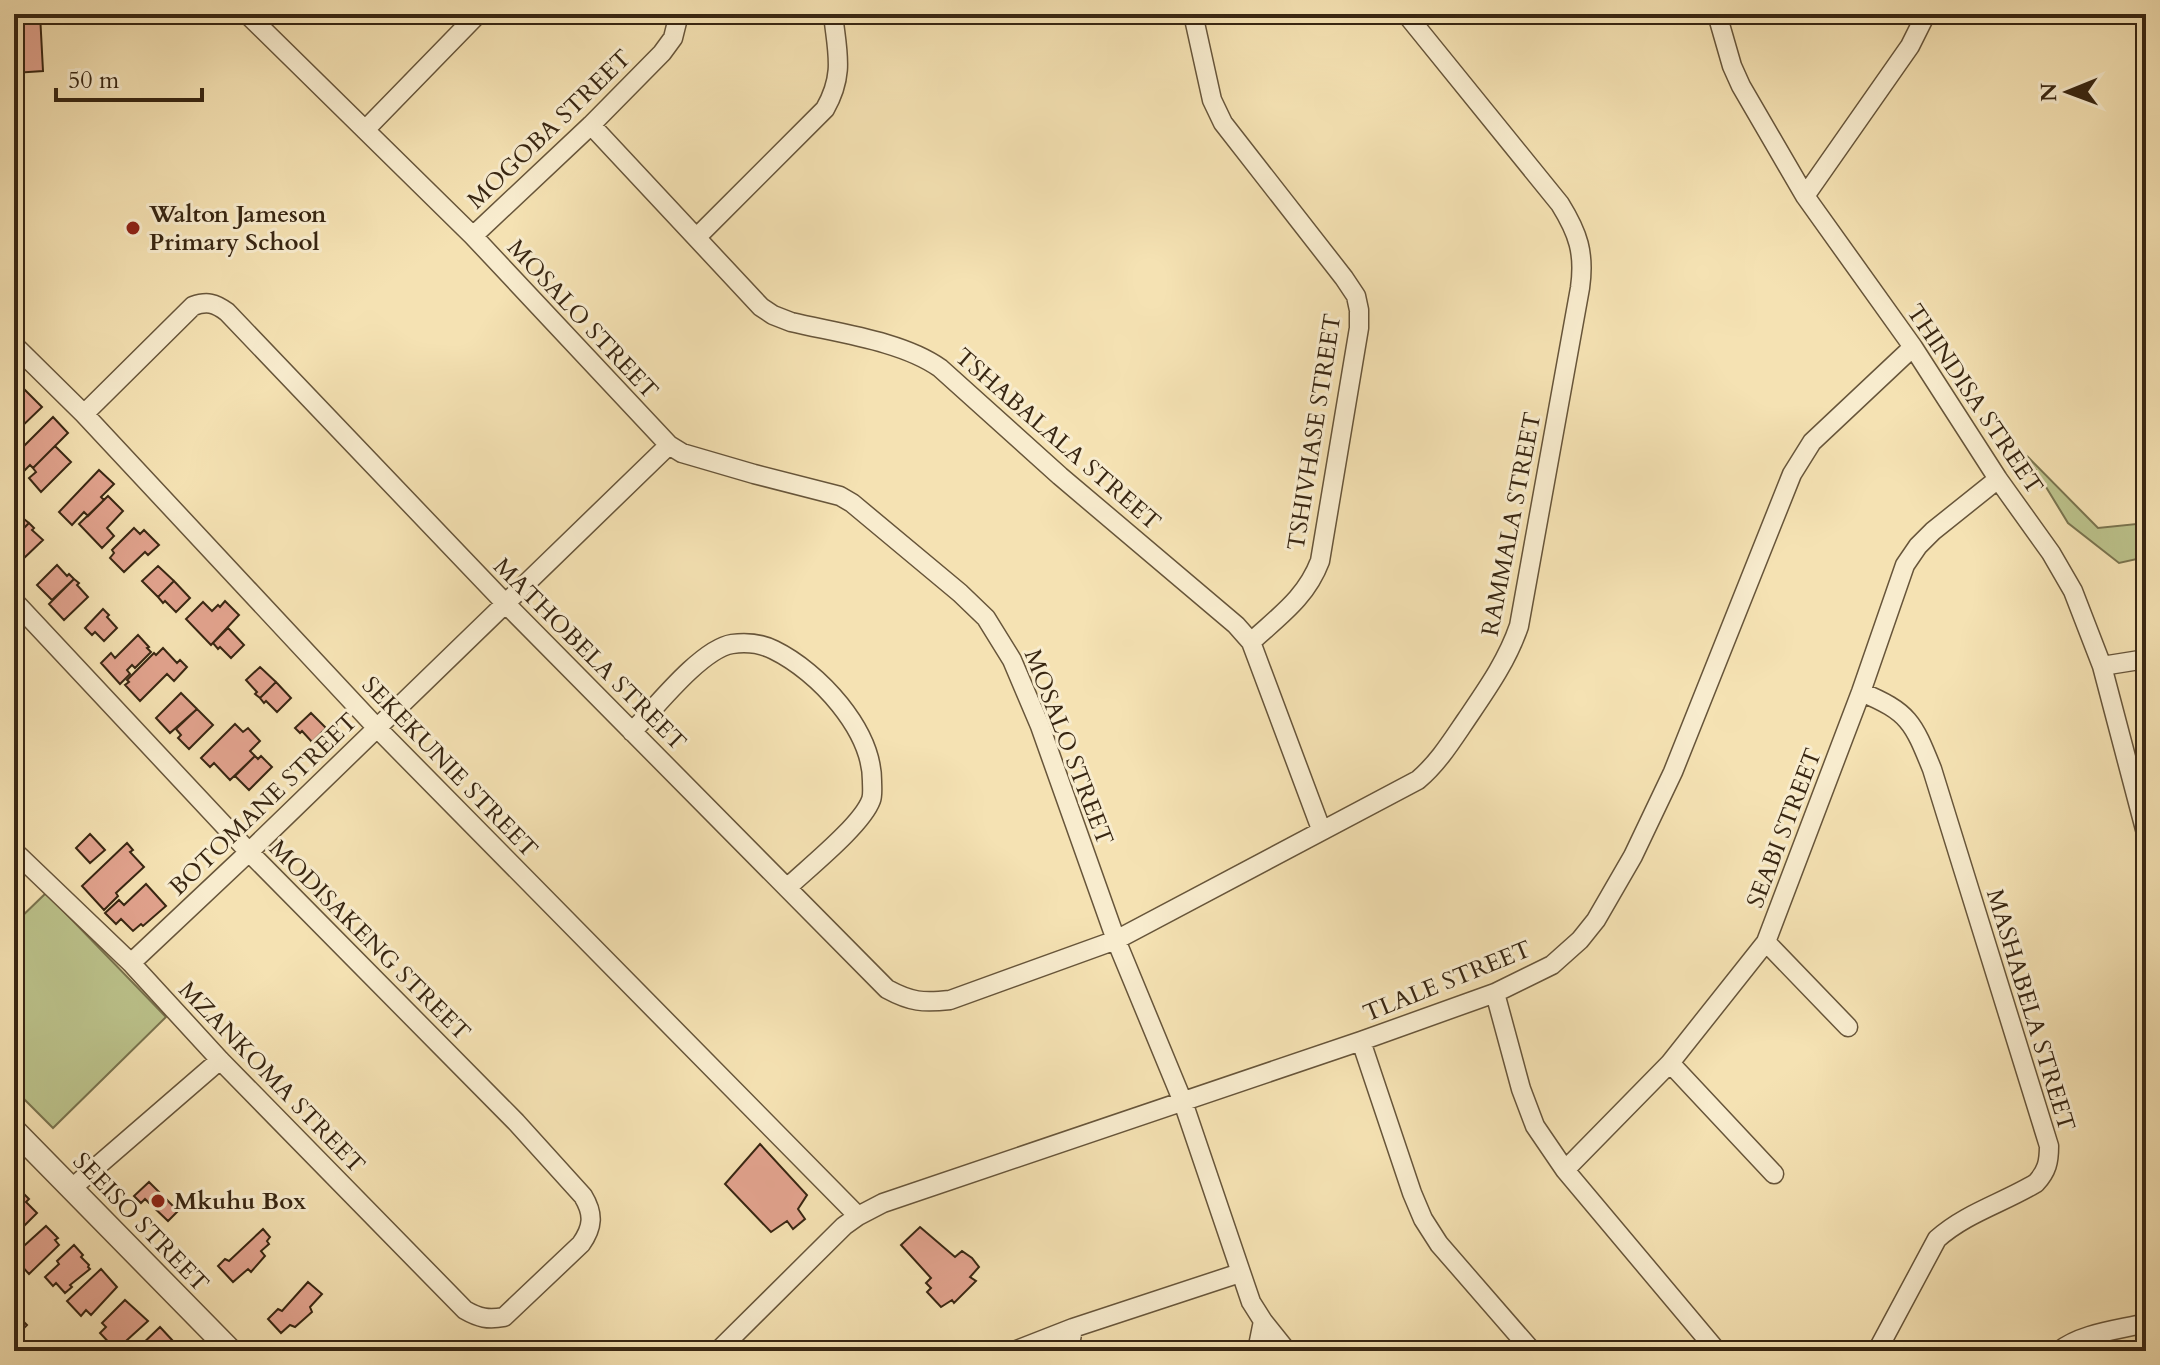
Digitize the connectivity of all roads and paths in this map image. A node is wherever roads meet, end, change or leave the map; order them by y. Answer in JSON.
{"nodes":[{"id":1,"x":247,"y":14,"type":"edge"},
{"id":2,"x":478,"y":14,"type":"edge"},
{"id":3,"x":679,"y":14,"type":"edge"},
{"id":4,"x":833,"y":14,"type":"edge"},
{"id":5,"x":1193,"y":14,"type":"edge"},
{"id":6,"x":1406,"y":14,"type":"edge"},
{"id":7,"x":1717,"y":14,"type":"edge"},
{"id":8,"x":1926,"y":14,"type":"edge"},
{"id":9,"x":591,"y":125,"type":"junction"},
{"id":10,"x":365,"y":130,"type":"junction"},
{"id":11,"x":1805,"y":196,"type":"junction"},
{"id":12,"x":473,"y":236,"type":"junction"},
{"id":13,"x":697,"y":237,"type":"junction"},
{"id":14,"x":14,"y":345,"type":"edge"},
{"id":15,"x":1913,"y":347,"type":"junction"},
{"id":16,"x":84,"y":414,"type":"junction"},
{"id":17,"x":669,"y":445,"type":"junction"},
{"id":18,"x":1998,"y":479,"type":"junction"},
{"id":19,"x":14,"y":601,"type":"edge"},
{"id":20,"x":505,"y":603,"type":"junction"},
{"id":21,"x":1251,"y":642,"type":"junction"},
{"id":22,"x":2146,"y":659,"type":"edge"},
{"id":23,"x":2102,"y":666,"type":"junction"},
{"id":24,"x":1861,"y":692,"type":"junction"},
{"id":25,"x":377,"y":728,"type":"junction"},
{"id":26,"x":632,"y":732,"type":"junction"},
{"id":27,"x":1321,"y":829,"type":"junction"},
{"id":28,"x":2146,"y":833,"type":"edge"},
{"id":29,"x":14,"y":851,"type":"edge"},
{"id":30,"x":249,"y":852,"type":"junction"},
{"id":31,"x":787,"y":888,"type":"junction"},
{"id":32,"x":1116,"y":940,"type":"junction"},
{"id":33,"x":1766,"y":942,"type":"junction"},
{"id":34,"x":131,"y":963,"type":"junction"},
{"id":35,"x":1495,"y":993,"type":"junction"},
{"id":36,"x":1848,"y":1027,"type":"dead end"},
{"id":37,"x":1361,"y":1041,"type":"junction"},
{"id":38,"x":220,"y":1060,"type":"junction"},
{"id":39,"x":1670,"y":1063,"type":"junction"},
{"id":40,"x":1183,"y":1102,"type":"junction"},
{"id":41,"x":14,"y":1130,"type":"edge"},
{"id":42,"x":1565,"y":1170,"type":"junction"},
{"id":43,"x":1774,"y":1174,"type":"dead end"},
{"id":44,"x":72,"y":1188,"type":"junction"},
{"id":45,"x":858,"y":1216,"type":"junction"},
{"id":46,"x":1240,"y":1273,"type":"junction"},
{"id":47,"x":504,"y":1317,"type":"joint"},
{"id":48,"x":1263,"y":1321,"type":"junction"},
{"id":49,"x":2146,"y":1323,"type":"edge"},
{"id":50,"x":1073,"y":1328,"type":"junction"},
{"id":51,"x":231,"y":1351,"type":"edge"},
{"id":52,"x":718,"y":1351,"type":"edge"},
{"id":53,"x":1014,"y":1351,"type":"edge"},
{"id":54,"x":1069,"y":1351,"type":"edge"},
{"id":55,"x":1257,"y":1351,"type":"edge"},
{"id":56,"x":1287,"y":1351,"type":"edge"},
{"id":57,"x":1532,"y":1351,"type":"edge"},
{"id":58,"x":1717,"y":1351,"type":"edge"},
{"id":59,"x":1877,"y":1351,"type":"edge"},
{"id":60,"x":2059,"y":1351,"type":"edge"}],
"edges":[{"from":1,"to":10,"type":"street","name":"MOSALO STREET"},
{"from":2,"to":10,"type":"street"},
{"from":3,"to":9,"type":"street","name":"MOGOBA STREET"},
{"from":4,"to":13,"type":"street"},
{"from":5,"to":21,"type":"street","name":"TSHIVHASE STREET"},
{"from":6,"to":27,"type":"street","name":"RAMMALA STREET"},
{"from":7,"to":11,"type":"street","name":"THINDISA STREET"},
{"from":8,"to":11,"type":"street"},
{"from":9,"to":12,"type":"street","name":"MOGOBA STREET"},
{"from":9,"to":13,"type":"street","name":"TSHABALALA STREET"},
{"from":10,"to":12,"type":"street","name":"MOSALO STREET"},
{"from":11,"to":15,"type":"street","name":"THINDISA STREET"},
{"from":12,"to":17,"type":"street","name":"MOSALO STREET"},
{"from":13,"to":21,"type":"street","name":"TSHABALALA STREET"},
{"from":14,"to":16,"type":"street","name":"SEKEKUNIE STREET"},
{"from":15,"to":18,"type":"street","name":"THINDISA STREET"},
{"from":15,"to":35,"type":"street","name":"TLALE STREET"},
{"from":16,"to":20,"type":"street","name":"MATHOBELA STREET"},
{"from":16,"to":25,"type":"street","name":"SEKEKUNIE STREET"},
{"from":17,"to":20,"type":"street","name":"BOTOMANE STREET"},
{"from":17,"to":32,"type":"street","name":"MOSALO STREET"},
{"from":18,"to":23,"type":"street","name":"THINDISA STREET"},
{"from":18,"to":24,"type":"street","name":"SEABI STREET"},
{"from":19,"to":30,"type":"street","name":"MODISAKENG STREET"},
{"from":20,"to":25,"type":"street","name":"BOTOMANE STREET"},
{"from":20,"to":26,"type":"street","name":"MATHOBELA STREET"},
{"from":21,"to":27,"type":"street","name":"TSHABALALA STREET"},
{"from":22,"to":23,"type":"street"},
{"from":23,"to":28,"type":"street","name":"THINDISA STREET"},
{"from":24,"to":33,"type":"street","name":"SEABI STREET"},
{"from":24,"to":59,"type":"street","name":"MASHABELA STREET"},
{"from":25,"to":30,"type":"street","name":"BOTOMANE STREET"},
{"from":25,"to":45,"type":"street","name":"SEKEKUNIE STREET"},
{"from":26,"to":31,"type":"street","name":"MATHOBELA STREET"},
{"from":26,"to":31,"type":"street"},
{"from":27,"to":32,"type":"street","name":"RAMMALA STREET"},
{"from":29,"to":34,"type":"street","name":"MZANKOMA STREET"},
{"from":30,"to":34,"type":"street","name":"BOTOMANE STREET"},
{"from":30,"to":47,"type":"street","name":"MODISAKENG STREET"},
{"from":31,"to":32,"type":"street","name":"MATHOBELA STREET"},
{"from":32,"to":40,"type":"street","name":"MOSALO STREET"},
{"from":33,"to":36,"type":"street"},
{"from":33,"to":39,"type":"street","name":"SEABI STREET"},
{"from":34,"to":38,"type":"street","name":"MZANKOMA STREET"},
{"from":35,"to":37,"type":"street","name":"TLALE STREET"},
{"from":35,"to":42,"type":"street"},
{"from":37,"to":40,"type":"street","name":"TLALE STREET"},
{"from":37,"to":57,"type":"street"},
{"from":38,"to":44,"type":"street"},
{"from":38,"to":47,"type":"street","name":"MZANKOMA STREET"},
{"from":39,"to":42,"type":"street","name":"SEABI STREET"},
{"from":39,"to":43,"type":"street"},
{"from":40,"to":45,"type":"street","name":"TLALE STREET"},
{"from":40,"to":46,"type":"street","name":"MOSALO STREET"},
{"from":41,"to":44,"type":"street","name":"SEEISO STREET"},
{"from":42,"to":58,"type":"street"},
{"from":44,"to":51,"type":"street","name":"SEEISO STREET"},
{"from":45,"to":52,"type":"street","name":"TLALE STREET"},
{"from":46,"to":48,"type":"street","name":"MOSALO STREET"},
{"from":46,"to":50,"type":"street"},
{"from":48,"to":55,"type":"street"},
{"from":48,"to":56,"type":"street","name":"MOSALO STREET"},
{"from":49,"to":60,"type":"street"},
{"from":50,"to":53,"type":"street"},
{"from":50,"to":54,"type":"street"}]}
